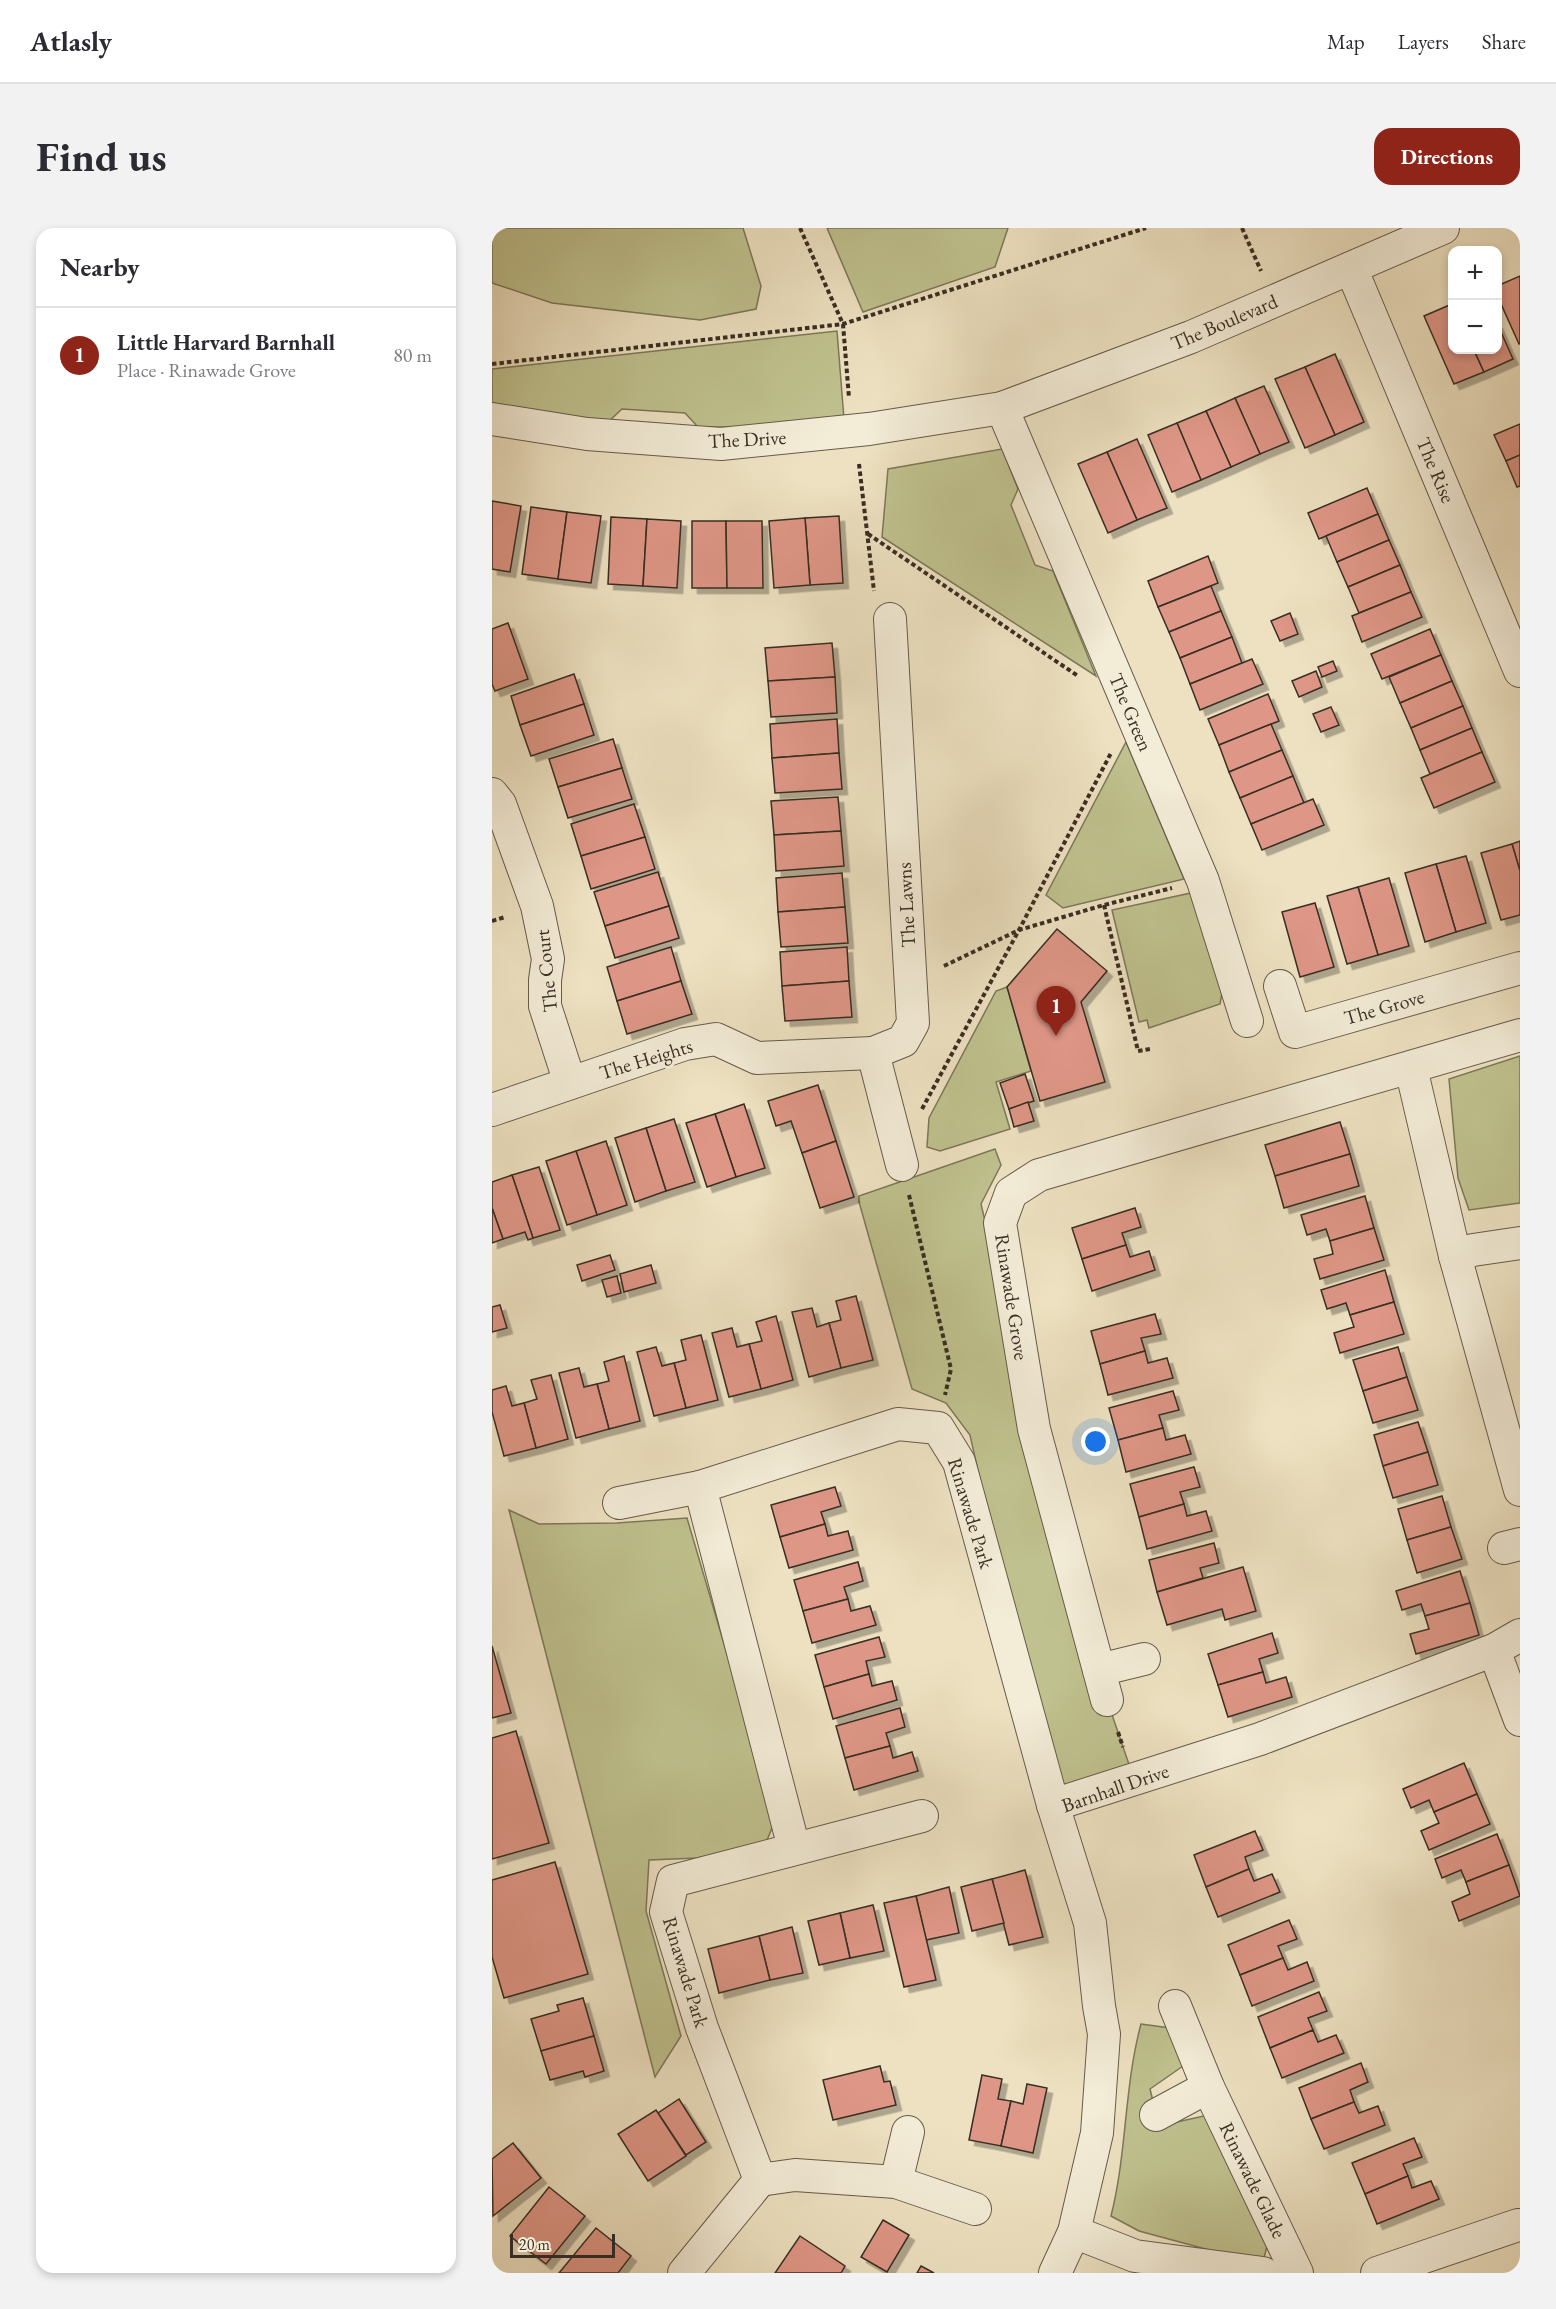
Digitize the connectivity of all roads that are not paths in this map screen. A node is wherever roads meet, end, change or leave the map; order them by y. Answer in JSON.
{"nodes":[{"id":1,"x":1443,"y":228,"type":"edge"},
{"id":2,"x":1351,"y":268,"type":"junction"},
{"id":3,"x":1002,"y":408,"type":"junction"},
{"id":4,"x":492,"y":418,"type":"edge"},
{"id":5,"x":890,"y":619,"type":"road end"},
{"id":6,"x":1520,"y":671,"type":"edge"},
{"id":7,"x":492,"y":794,"type":"edge"},
{"id":8,"x":1520,"y":968,"type":"edge"},
{"id":9,"x":1280,"y":986,"type":"dead end"},
{"id":10,"x":1247,"y":1021,"type":"dead end"},
{"id":11,"x":1520,"y":1035,"type":"edge"},
{"id":12,"x":873,"y":1053,"type":"junction"},
{"id":13,"x":1411,"y":1068,"type":"junction"},
{"id":14,"x":570,"y":1083,"type":"junction"},
{"id":15,"x":492,"y":1110,"type":"edge"},
{"id":16,"x":902,"y":1165,"type":"road end"},
{"id":17,"x":1520,"y":1243,"type":"edge"},
{"id":18,"x":1455,"y":1256,"type":"junction"},
{"id":19,"x":700,"y":1487,"type":"junction"},
{"id":20,"x":1520,"y":1490,"type":"edge"},
{"id":21,"x":619,"y":1503,"type":"dead end"},
{"id":22,"x":1507,"y":1642,"type":"edge"},
{"id":23,"x":1144,"y":1659,"type":"dead end"},
{"id":24,"x":1099,"y":1670,"type":"junction"},
{"id":25,"x":1107,"y":1700,"type":"road end"},
{"id":26,"x":1520,"y":1720,"type":"edge"},
{"id":27,"x":1053,"y":1805,"type":"junction"},
{"id":28,"x":922,"y":1816,"type":"dead end"},
{"id":29,"x":794,"y":1848,"type":"junction"},
{"id":30,"x":1175,"y":2007,"type":"dead end"},
{"id":31,"x":1208,"y":2087,"type":"junction"},
{"id":32,"x":1156,"y":2115,"type":"dead end"},
{"id":33,"x":908,"y":2132,"type":"dead end"},
{"id":34,"x":760,"y":2180,"type":"junction"},
{"id":35,"x":896,"y":2182,"type":"junction"},
{"id":36,"x":975,"y":2209,"type":"dead end"},
{"id":37,"x":1518,"y":2224,"type":"dead end"},
{"id":38,"x":1074,"y":2232,"type":"junction"},
{"id":39,"x":684,"y":2273,"type":"edge"},
{"id":40,"x":1055,"y":2273,"type":"edge"},
{"id":41,"x":1263,"y":2273,"type":"edge"},
{"id":42,"x":1297,"y":2273,"type":"edge"},
{"id":43,"x":1377,"y":2273,"type":"edge"}],
"edges":[{"from":1,"to":2,"type":"street","name":"The Boulevard"},
{"from":2,"to":3,"type":"street","name":"The Boulevard"},
{"from":2,"to":6,"type":"street","name":"The Rise"},
{"from":3,"to":4,"type":"street","name":"The Drive"},
{"from":3,"to":10,"type":"street","name":"The Green"},
{"from":5,"to":12,"type":"street","name":"The Lawns"},
{"from":7,"to":14,"type":"street","name":"The Court"},
{"from":8,"to":9,"type":"street","name":"The Grove"},
{"from":11,"to":13,"type":"street","name":"Rinawade Grove"},
{"from":12,"to":14,"type":"street","name":"The Heights"},
{"from":12,"to":16,"type":"street"},
{"from":13,"to":18,"type":"street"},
{"from":13,"to":24,"type":"street","name":"Rinawade Grove"},
{"from":14,"to":15,"type":"street","name":"The Heights"},
{"from":17,"to":18,"type":"street"},
{"from":18,"to":20,"type":"street"},
{"from":19,"to":21,"type":"street"},
{"from":19,"to":27,"type":"street","name":"Rinawade Park"},
{"from":19,"to":29,"type":"street"},
{"from":22,"to":26,"type":"street"},
{"from":22,"to":27,"type":"street","name":"Barnhall Drive"},
{"from":23,"to":24,"type":"street"},
{"from":24,"to":25,"type":"street","name":"Rinawade Grove"},
{"from":27,"to":38,"type":"street","name":"Barnhall Drive"},
{"from":28,"to":29,"type":"street","name":"Rinawade Park"},
{"from":29,"to":34,"type":"street","name":"Rinawade Park"},
{"from":30,"to":31,"type":"street","name":"Rinawade Glade"},
{"from":31,"to":32,"type":"street"},
{"from":31,"to":42,"type":"street","name":"Rinawade Glade"},
{"from":33,"to":35,"type":"street"},
{"from":34,"to":35,"type":"street"},
{"from":34,"to":39,"type":"street"},
{"from":35,"to":36,"type":"street"},
{"from":37,"to":43,"type":"street"},
{"from":38,"to":40,"type":"street","name":"Barnhall Drive"},
{"from":38,"to":41,"type":"street"}]}
